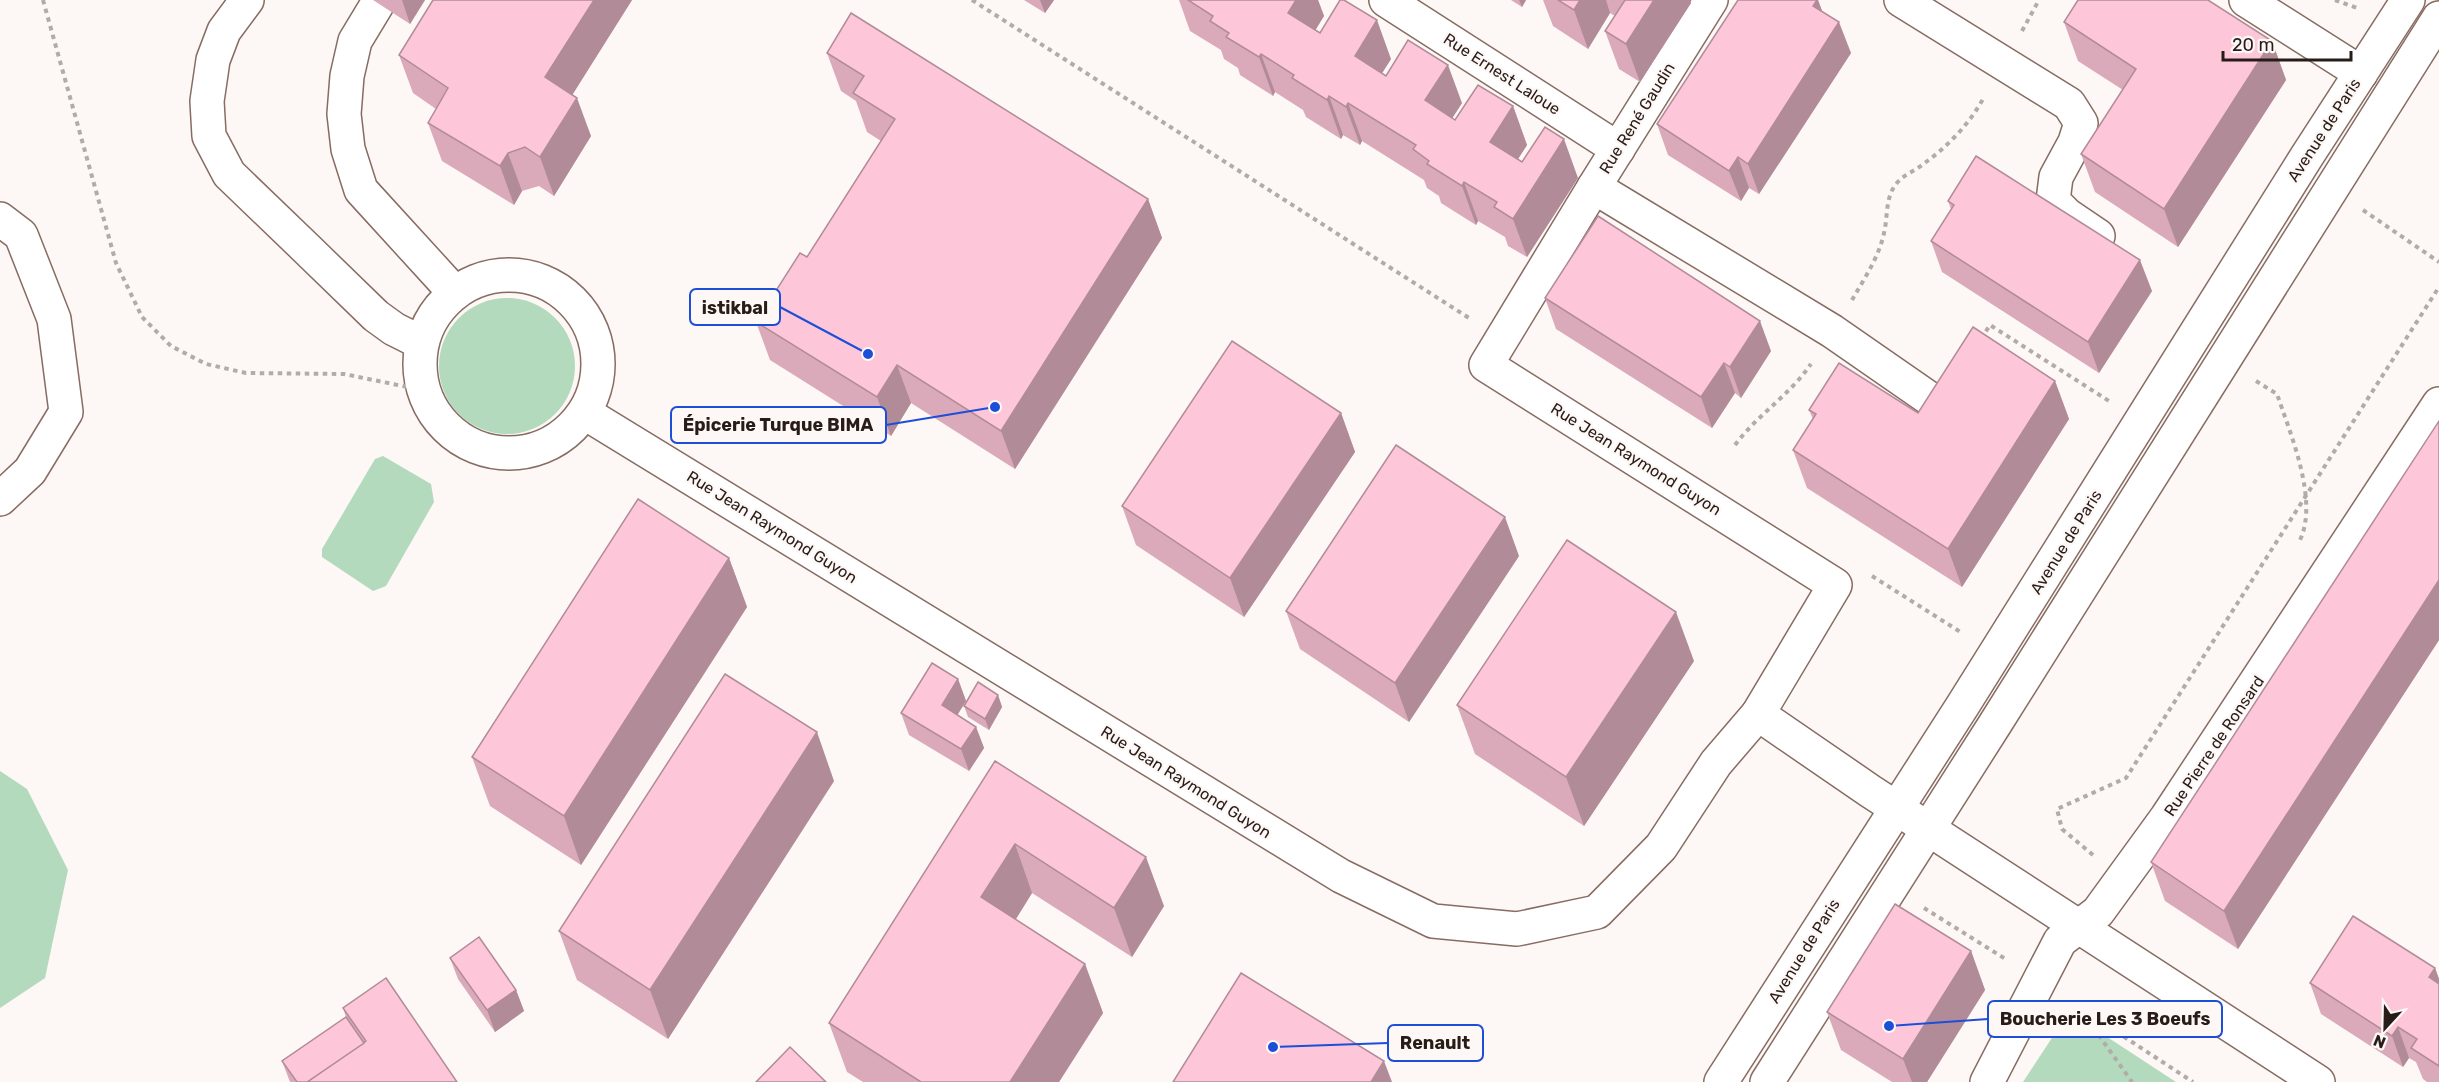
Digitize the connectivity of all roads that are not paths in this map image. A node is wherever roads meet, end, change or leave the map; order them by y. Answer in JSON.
{"nodes":[{"id":1,"x":247,"y":0,"type":"edge"},
{"id":2,"x":1386,"y":0,"type":"edge"},
{"id":3,"x":1712,"y":0,"type":"edge"},
{"id":4,"x":1901,"y":0,"type":"edge"},
{"id":5,"x":2246,"y":0,"type":"edge"},
{"id":6,"x":2408,"y":0,"type":"edge"},
{"id":7,"x":378,"y":3,"type":"dead end"},
{"id":8,"x":2439,"y":18,"type":"edge"},
{"id":9,"x":2361,"y":73,"type":"junction"},
{"id":10,"x":1618,"y":149,"type":"junction"},
{"id":11,"x":1594,"y":186,"type":"junction"},
{"id":12,"x":0,"y":219,"type":"edge"},
{"id":13,"x":2115,"y":247,"type":"edge"},
{"id":14,"x":455,"y":293,"type":"junction"},
{"id":15,"x":422,"y":343,"type":"junction"},
{"id":16,"x":2439,"y":404,"type":"edge"},
{"id":17,"x":1943,"y":408,"type":"edge"},
{"id":18,"x":585,"y":412,"type":"junction"},
{"id":19,"x":1,"y":494,"type":"edge"},
{"id":20,"x":1758,"y":714,"type":"junction"},
{"id":21,"x":1897,"y":808,"type":"junction"},
{"id":22,"x":1928,"y":828,"type":"junction"},
{"id":23,"x":2078,"y":926,"type":"junction"},
{"id":24,"x":1721,"y":1082,"type":"edge"},
{"id":25,"x":1767,"y":1082,"type":"edge"},
{"id":26,"x":1987,"y":1082,"type":"edge"},
{"id":27,"x":2318,"y":1082,"type":"edge"}],
"edges":[{"from":1,"to":15,"type":"street"},
{"from":2,"to":10,"type":"street","name":"Rue Ernest Laloue"},
{"from":3,"to":10,"type":"street","name":"Rue René Gaudin"},
{"from":4,"to":13,"type":"street"},
{"from":5,"to":9,"type":"street"},
{"from":6,"to":9,"type":"street","name":"Avenue de Paris"},
{"from":7,"to":14,"type":"street"},
{"from":8,"to":22,"type":"street"},
{"from":9,"to":21,"type":"street","name":"Avenue de Paris"},
{"from":10,"to":11,"type":"street","name":"Rue René Gaudin"},
{"from":11,"to":17,"type":"street","name":"Rue René Gaudin"},
{"from":11,"to":20,"type":"street","name":"Rue Jean Raymond Guyon"},
{"from":12,"to":19,"type":"street"},
{"from":14,"to":15,"type":"street"},
{"from":14,"to":18,"type":"street"},
{"from":15,"to":18,"type":"street"},
{"from":16,"to":23,"type":"street","name":"Rue Pierre de Ronsard"},
{"from":18,"to":20,"type":"street","name":"Rue Jean Raymond Guyon"},
{"from":20,"to":21,"type":"street"},
{"from":21,"to":22,"type":"street"},
{"from":21,"to":24,"type":"street","name":"Avenue de Paris"},
{"from":22,"to":23,"type":"street"},
{"from":22,"to":25,"type":"street"},
{"from":23,"to":26,"type":"street","name":"Rue Pierre de Ronsard"},
{"from":23,"to":27,"type":"street"}]}
